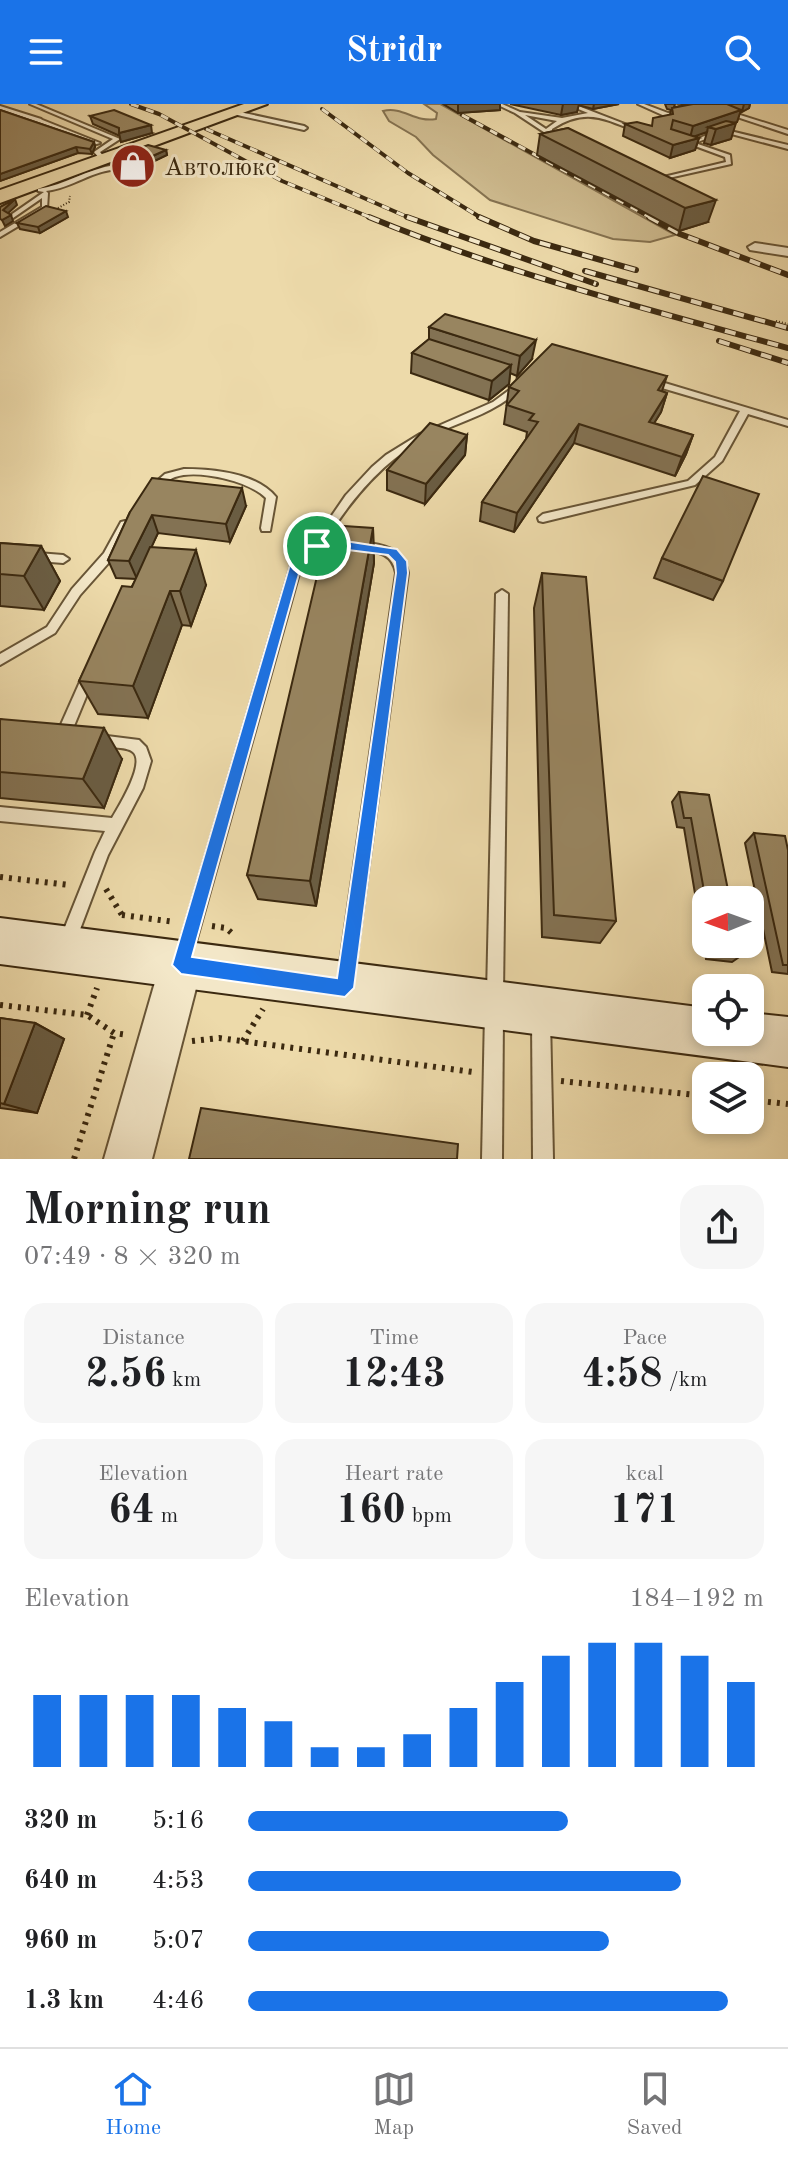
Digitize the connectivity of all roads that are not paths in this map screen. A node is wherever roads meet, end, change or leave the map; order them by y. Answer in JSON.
{"nodes":[{"id":1,"x":32,"y":104,"type":"edge"},
{"id":2,"x":259,"y":104,"type":"edge"},
{"id":3,"x":498,"y":104,"type":"edge"},
{"id":4,"x":568,"y":104,"type":"edge"},
{"id":5,"x":640,"y":104,"type":"edge"},
{"id":6,"x":671,"y":104,"type":"edge"},
{"id":7,"x":700,"y":104,"type":"edge"},
{"id":8,"x":0,"y":109,"type":"edge"},
{"id":9,"x":517,"y":112,"type":"junction"},
{"id":10,"x":235,"y":113,"type":"junction"},
{"id":11,"x":592,"y":114,"type":"junction"},
{"id":12,"x":562,"y":120,"type":"junction"},
{"id":13,"x":742,"y":120,"type":"junction"},
{"id":14,"x":37,"y":121,"type":"joint"},
{"id":15,"x":304,"y":128,"type":"dead end"},
{"id":16,"x":724,"y":130,"type":"junction"},
{"id":17,"x":788,"y":132,"type":"edge"},
{"id":18,"x":549,"y":134,"type":"junction"},
{"id":19,"x":647,"y":134,"type":"edge"},
{"id":20,"x":680,"y":140,"type":"edge"},
{"id":21,"x":690,"y":143,"type":"junction"},
{"id":22,"x":569,"y":145,"type":"edge"},
{"id":23,"x":788,"y":147,"type":"edge"},
{"id":24,"x":99,"y":150,"type":"junction"},
{"id":25,"x":126,"y":168,"type":"edge"},
{"id":26,"x":76,"y":173,"type":"junction"},
{"id":27,"x":655,"y":190,"type":"edge"},
{"id":28,"x":40,"y":191,"type":"junction"},
{"id":29,"x":0,"y":197,"type":"edge"},
{"id":30,"x":0,"y":215,"type":"edge"},
{"id":31,"x":11,"y":217,"type":"junction"},
{"id":32,"x":26,"y":220,"type":"junction"},
{"id":33,"x":0,"y":235,"type":"edge"},
{"id":34,"x":755,"y":247,"type":"dead end"},
{"id":35,"x":788,"y":252,"type":"edge"},
{"id":36,"x":506,"y":378,"type":"edge"},
{"id":37,"x":641,"y":379,"type":"edge"},
{"id":38,"x":745,"y":410,"type":"junction"},
{"id":39,"x":788,"y":423,"type":"edge"},
{"id":40,"x":148,"y":493,"type":"edge"},
{"id":41,"x":134,"y":509,"type":"edge"},
{"id":42,"x":543,"y":518,"type":"dead end"},
{"id":43,"x":266,"y":528,"type":"dead end"},
{"id":44,"x":317,"y":546,"type":"junction"},
{"id":45,"x":0,"y":554,"type":"edge"},
{"id":46,"x":63,"y":559,"type":"dead end"},
{"id":47,"x":502,"y":594,"type":"dead end"},
{"id":48,"x":96,"y":659,"type":"edge"},
{"id":49,"x":0,"y":660,"type":"edge"},
{"id":50,"x":0,"y":814,"type":"edge"},
{"id":51,"x":116,"y":825,"type":"junction"},
{"id":52,"x":0,"y":941,"type":"edge"},
{"id":53,"x":187,"y":944,"type":"junction"},
{"id":54,"x":64,"y":949,"type":"junction"},
{"id":55,"x":345,"y":988,"type":"junction"},
{"id":56,"x":495,"y":1007,"type":"junction"},
{"id":57,"x":541,"y":1013,"type":"junction"},
{"id":58,"x":788,"y":1043,"type":"edge"},
{"id":59,"x":128,"y":1159,"type":"edge"},
{"id":60,"x":492,"y":1159,"type":"edge"},
{"id":61,"x":543,"y":1159,"type":"edge"}],
"edges":[{"from":1,"to":24,"type":"lane"},
{"from":2,"to":10,"type":"main road"},
{"from":3,"to":9,"type":"lane"},
{"from":4,"to":11,"type":"lane"},
{"from":5,"to":6,"type":"lane"},
{"from":7,"to":13,"type":"lane"},
{"from":8,"to":14,"type":"street"},
{"from":9,"to":12,"type":"lane"},
{"from":9,"to":18,"type":"lane"},
{"from":10,"to":15,"type":"lane"},
{"from":10,"to":24,"type":"main road"},
{"from":11,"to":12,"type":"lane"},
{"from":11,"to":19,"type":"lane"},
{"from":12,"to":18,"type":"lane"},
{"from":13,"to":16,"type":"lane"},
{"from":13,"to":17,"type":"lane"},
{"from":14,"to":24,"type":"street"},
{"from":16,"to":21,"type":"lane"},
{"from":16,"to":23,"type":"lane"},
{"from":18,"to":22,"type":"lane"},
{"from":20,"to":21,"type":"lane"},
{"from":21,"to":27,"type":"lane"},
{"from":24,"to":26,"type":"main road"},
{"from":25,"to":26,"type":"lane"},
{"from":26,"to":28,"type":"main road"},
{"from":26,"to":28,"type":"lane"},
{"from":28,"to":29,"type":"main road"},
{"from":28,"to":31,"type":"lane"},
{"from":28,"to":32,"type":"lane"},
{"from":30,"to":31,"type":"lane"},
{"from":31,"to":32,"type":"lane"},
{"from":32,"to":33,"type":"lane"},
{"from":34,"to":35,"type":"street"},
{"from":36,"to":44,"type":"lane"},
{"from":37,"to":38,"type":"lane"},
{"from":38,"to":39,"type":"lane"},
{"from":38,"to":42,"type":"lane"},
{"from":40,"to":43,"type":"lane"},
{"from":41,"to":49,"type":"lane"},
{"from":44,"to":53,"type":"lane"},
{"from":44,"to":55,"type":"lane"},
{"from":45,"to":46,"type":"lane"},
{"from":47,"to":56,"type":"lane"},
{"from":48,"to":51,"type":"lane"},
{"from":50,"to":51,"type":"lane"},
{"from":51,"to":54,"type":"lane"},
{"from":52,"to":54,"type":"main road"},
{"from":53,"to":54,"type":"main road"},
{"from":53,"to":55,"type":"main road"},
{"from":53,"to":59,"type":"street"},
{"from":55,"to":56,"type":"main road"},
{"from":56,"to":57,"type":"main road"},
{"from":56,"to":60,"type":"lane"},
{"from":57,"to":58,"type":"main road"},
{"from":57,"to":61,"type":"lane"}]}
